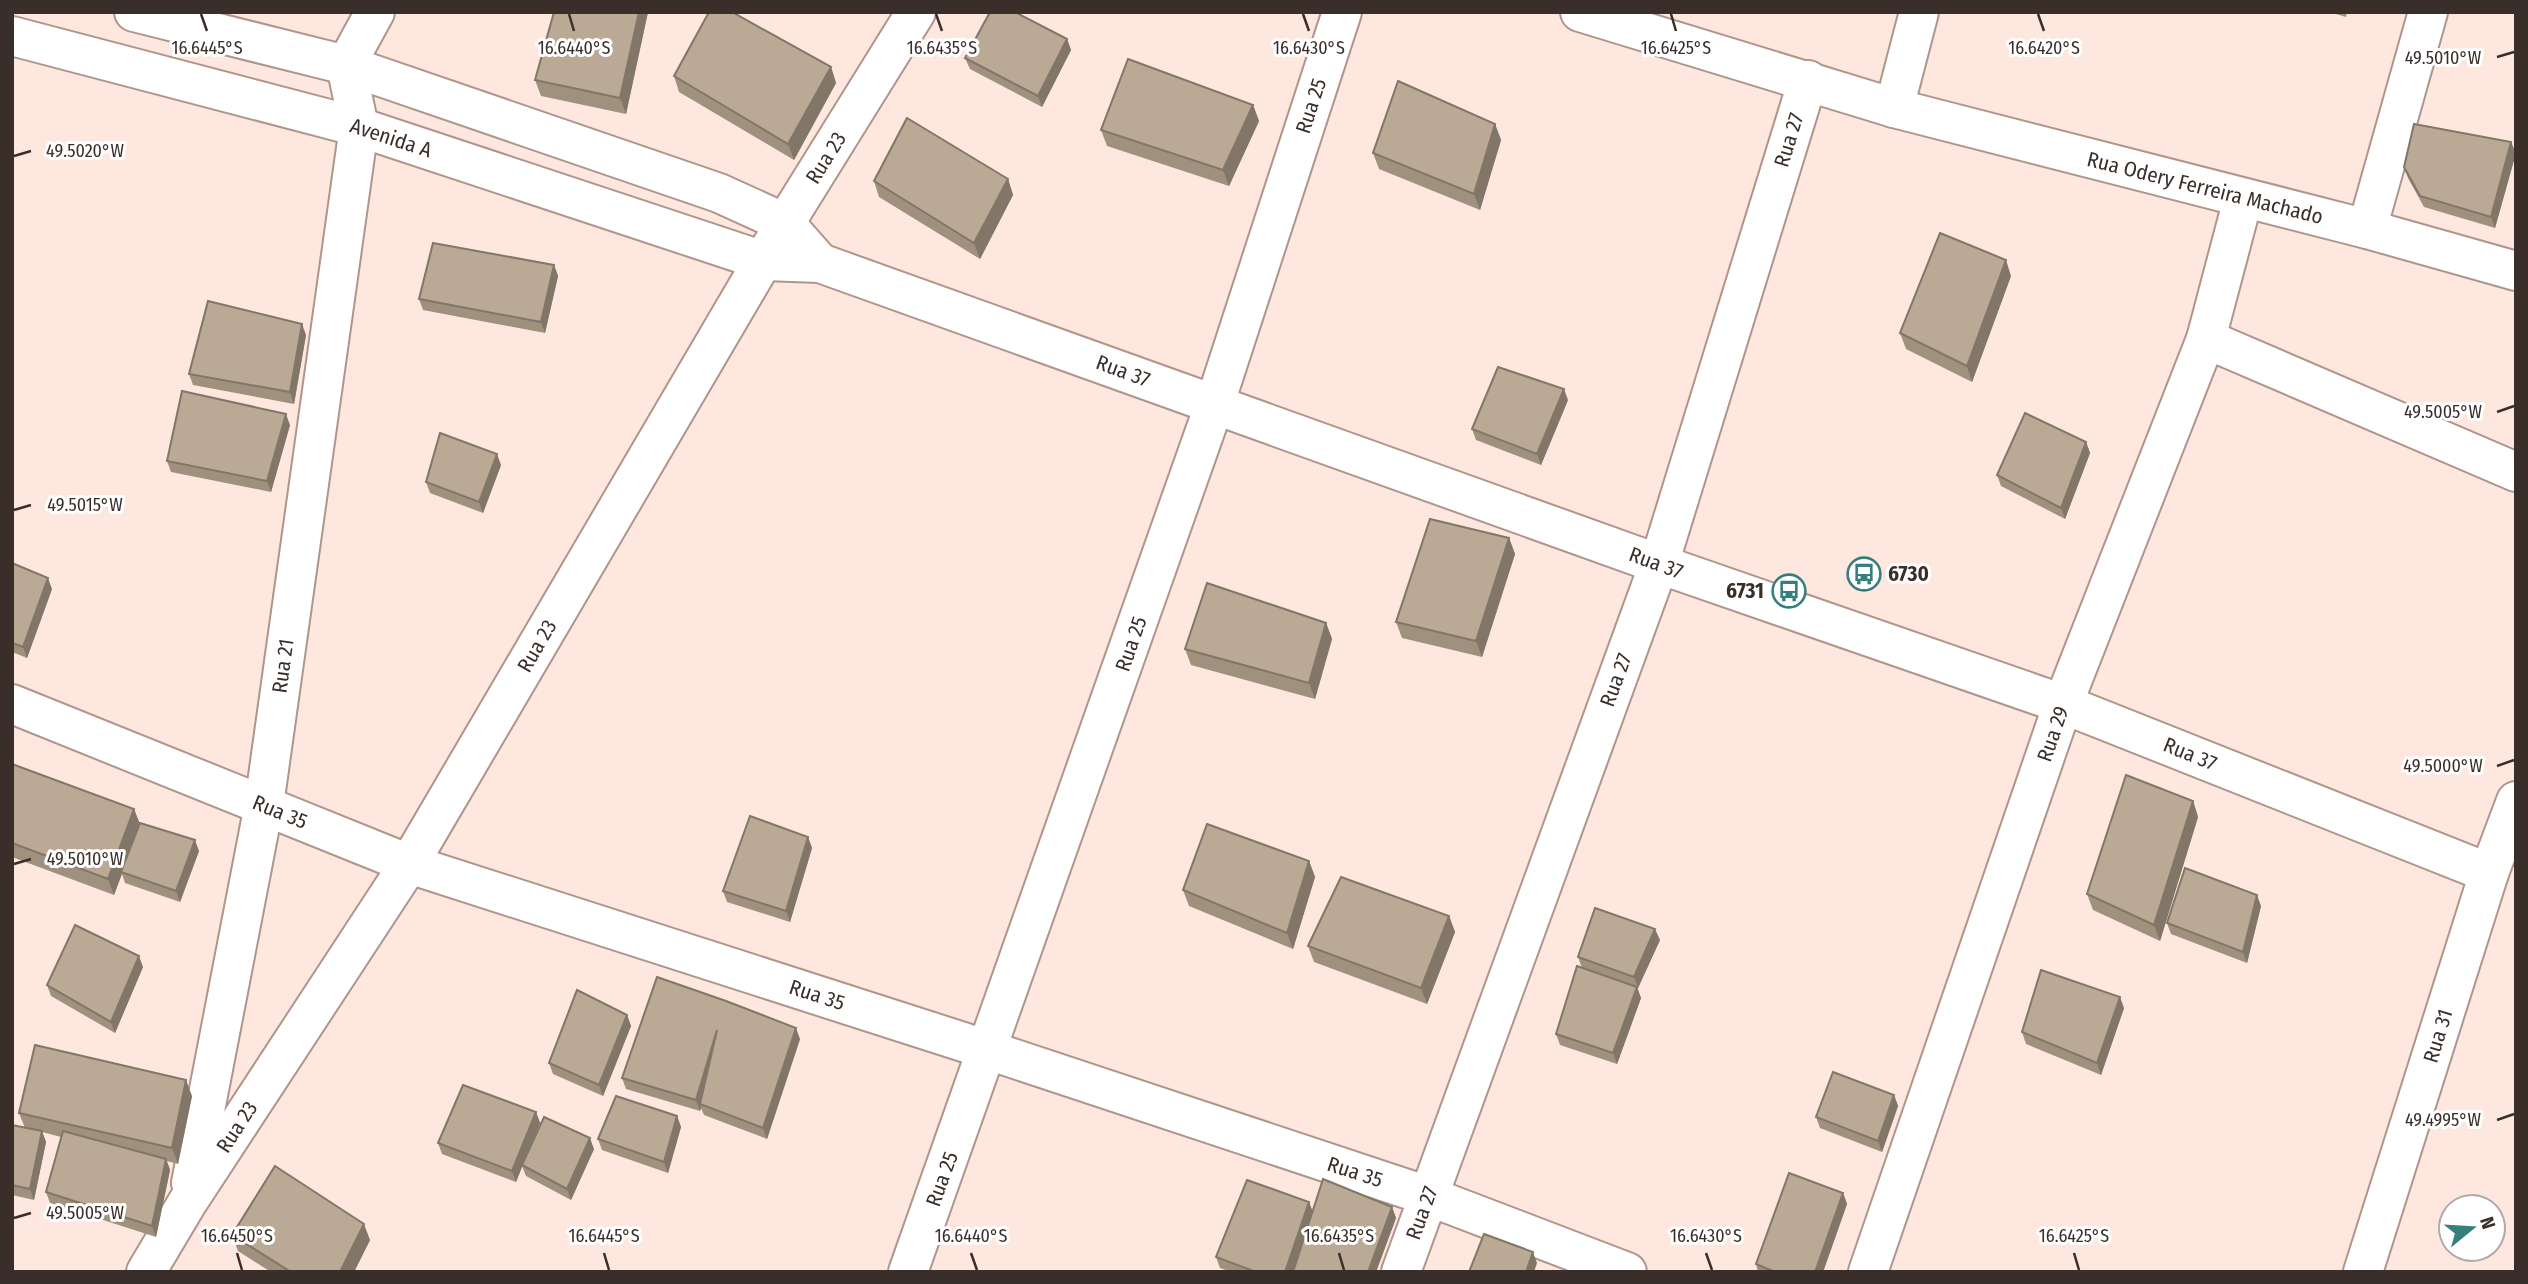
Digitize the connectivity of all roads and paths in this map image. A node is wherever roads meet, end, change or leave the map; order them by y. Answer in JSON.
{"nodes":[{"id":1,"x":134,"y":12,"type":"edge"},
{"id":2,"x":375,"y":12,"type":"edge"},
{"id":3,"x":916,"y":12,"type":"edge"},
{"id":4,"x":1342,"y":12,"type":"edge"},
{"id":5,"x":1580,"y":12,"type":"edge"},
{"id":6,"x":1919,"y":12,"type":"edge"},
{"id":7,"x":2428,"y":12,"type":"edge"},
{"id":8,"x":12,"y":36,"type":"edge"},
{"id":9,"x":346,"y":65,"type":"junction"},
{"id":10,"x":1808,"y":80,"type":"junction"},
{"id":11,"x":1894,"y":108,"type":"junction"},
{"id":12,"x":359,"y":127,"type":"junction"},
{"id":13,"x":2243,"y":199,"type":"junction"},
{"id":14,"x":785,"y":223,"type":"junction"},
{"id":15,"x":2367,"y":229,"type":"junction"},
{"id":16,"x":764,"y":261,"type":"junction"},
{"id":17,"x":820,"y":263,"type":"junction"},
{"id":18,"x":2516,"y":271,"type":"edge"},
{"id":19,"x":2206,"y":339,"type":"junction"},
{"id":20,"x":1215,"y":403,"type":"junction"},
{"id":21,"x":2516,"y":472,"type":"edge"},
{"id":22,"x":1659,"y":564,"type":"junction"},
{"id":23,"x":12,"y":704,"type":"edge"},
{"id":24,"x":2063,"y":704,"type":"junction"},
{"id":25,"x":2516,"y":801,"type":"edge"},
{"id":26,"x":264,"y":805,"type":"junction"},
{"id":27,"x":409,"y":864,"type":"junction"},
{"id":28,"x":2489,"y":873,"type":"junction"},
{"id":29,"x":988,"y":1050,"type":"junction"},
{"id":30,"x":1428,"y":1196,"type":"junction"},
{"id":31,"x":187,"y":1203,"type":"junction"},
{"id":32,"x":146,"y":1272,"type":"edge"},
{"id":33,"x":908,"y":1272,"type":"edge"},
{"id":34,"x":1401,"y":1272,"type":"edge"},
{"id":35,"x":1627,"y":1272,"type":"edge"},
{"id":36,"x":1868,"y":1272,"type":"edge"},
{"id":37,"x":2363,"y":1272,"type":"edge"}],
"edges":[{"from":1,"to":9,"type":"street"},
{"from":2,"to":9,"type":"street"},
{"from":3,"to":14,"type":"street","name":"Rua 23"},
{"from":4,"to":20,"type":"street","name":"Rua 25"},
{"from":5,"to":10,"type":"street","name":"Rua Odery Ferreira Machado"},
{"from":6,"to":11,"type":"street"},
{"from":7,"to":15,"type":"street"},
{"from":8,"to":12,"type":"street","name":"Avenida A"},
{"from":9,"to":12,"type":"street","name":"Rua 21"},
{"from":9,"to":14,"type":"street"},
{"from":10,"to":11,"type":"street","name":"Rua Odery Ferreira Machado"},
{"from":10,"to":22,"type":"street","name":"Rua 27"},
{"from":11,"to":13,"type":"street","name":"Rua Odery Ferreira Machado"},
{"from":12,"to":16,"type":"street","name":"Avenida A"},
{"from":12,"to":26,"type":"street","name":"Rua 21"},
{"from":13,"to":15,"type":"street","name":"Rua Odery Ferreira Machado"},
{"from":13,"to":19,"type":"street","name":"Rua 29"},
{"from":14,"to":16,"type":"street","name":"Rua 23"},
{"from":14,"to":17,"type":"street","name":"Rua 37"},
{"from":15,"to":18,"type":"street","name":"Rua Odery Ferreira Machado"},
{"from":16,"to":17,"type":"street","name":"Rua 37"},
{"from":16,"to":27,"type":"street","name":"Rua 23"},
{"from":17,"to":20,"type":"street","name":"Rua 37"},
{"from":19,"to":21,"type":"street"},
{"from":19,"to":24,"type":"street","name":"Rua 29"},
{"from":20,"to":22,"type":"street","name":"Rua 37"},
{"from":20,"to":29,"type":"street","name":"Rua 25"},
{"from":22,"to":24,"type":"street","name":"Rua 37"},
{"from":22,"to":30,"type":"street","name":"Rua 27"},
{"from":23,"to":26,"type":"street","name":"Rua 35"},
{"from":24,"to":28,"type":"street","name":"Rua 37"},
{"from":24,"to":36,"type":"street","name":"Rua 29"},
{"from":25,"to":28,"type":"street","name":"Rua 31"},
{"from":26,"to":27,"type":"street","name":"Rua 35"},
{"from":26,"to":31,"type":"street","name":"Rua 21"},
{"from":27,"to":29,"type":"street","name":"Rua 35"},
{"from":27,"to":31,"type":"street","name":"Rua 23"},
{"from":28,"to":37,"type":"street","name":"Rua 31"},
{"from":29,"to":30,"type":"street","name":"Rua 35"},
{"from":29,"to":33,"type":"street","name":"Rua 25"},
{"from":30,"to":34,"type":"street","name":"Rua 27"},
{"from":30,"to":35,"type":"street","name":"Rua 35"},
{"from":31,"to":32,"type":"street","name":"Rua 23"}]}
